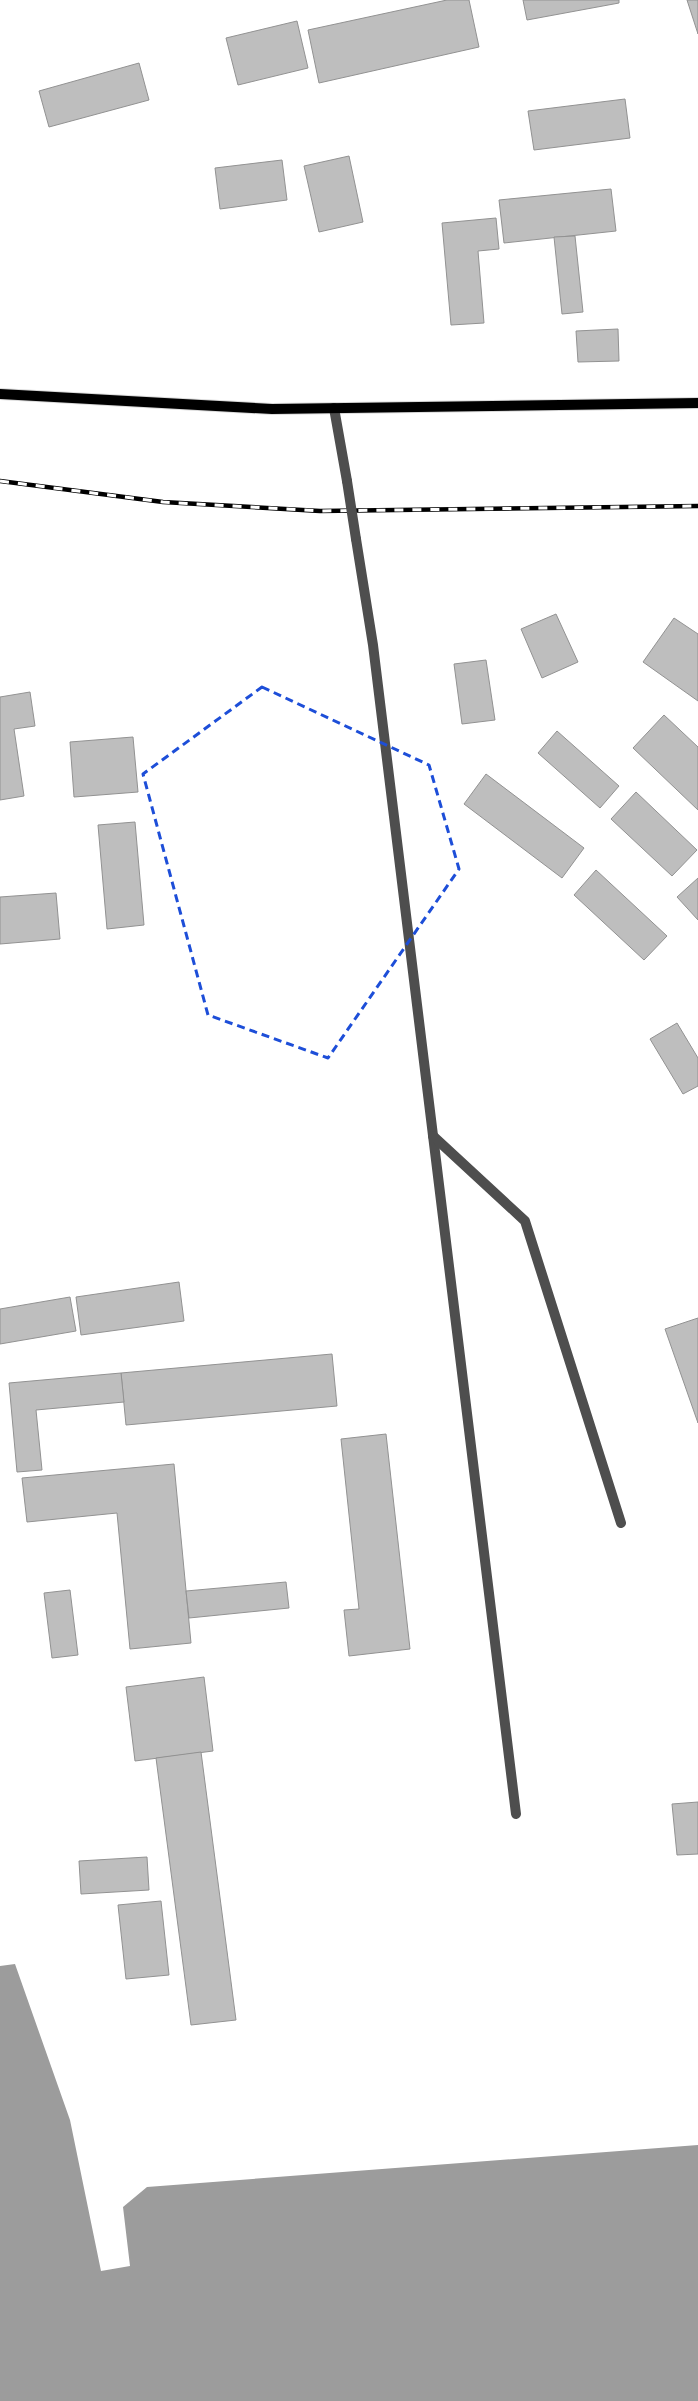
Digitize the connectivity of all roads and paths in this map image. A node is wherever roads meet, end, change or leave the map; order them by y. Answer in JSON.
{"nodes":[{"id":1,"x":0,"y":394,"type":"edge"},
{"id":2,"x":698,"y":403,"type":"edge"},
{"id":3,"x":334,"y":408,"type":"junction"},
{"id":4,"x":433,"y":1136,"type":"junction"},
{"id":5,"x":621,"y":1523,"type":"dead end"},
{"id":6,"x":516,"y":1814,"type":"dead end"}],
"edges":[{"from":1,"to":3,"type":"main road"},
{"from":2,"to":3,"type":"main road"},
{"from":3,"to":4,"type":"lane","bridge":true},
{"from":4,"to":5,"type":"lane"},
{"from":4,"to":6,"type":"lane"}]}
